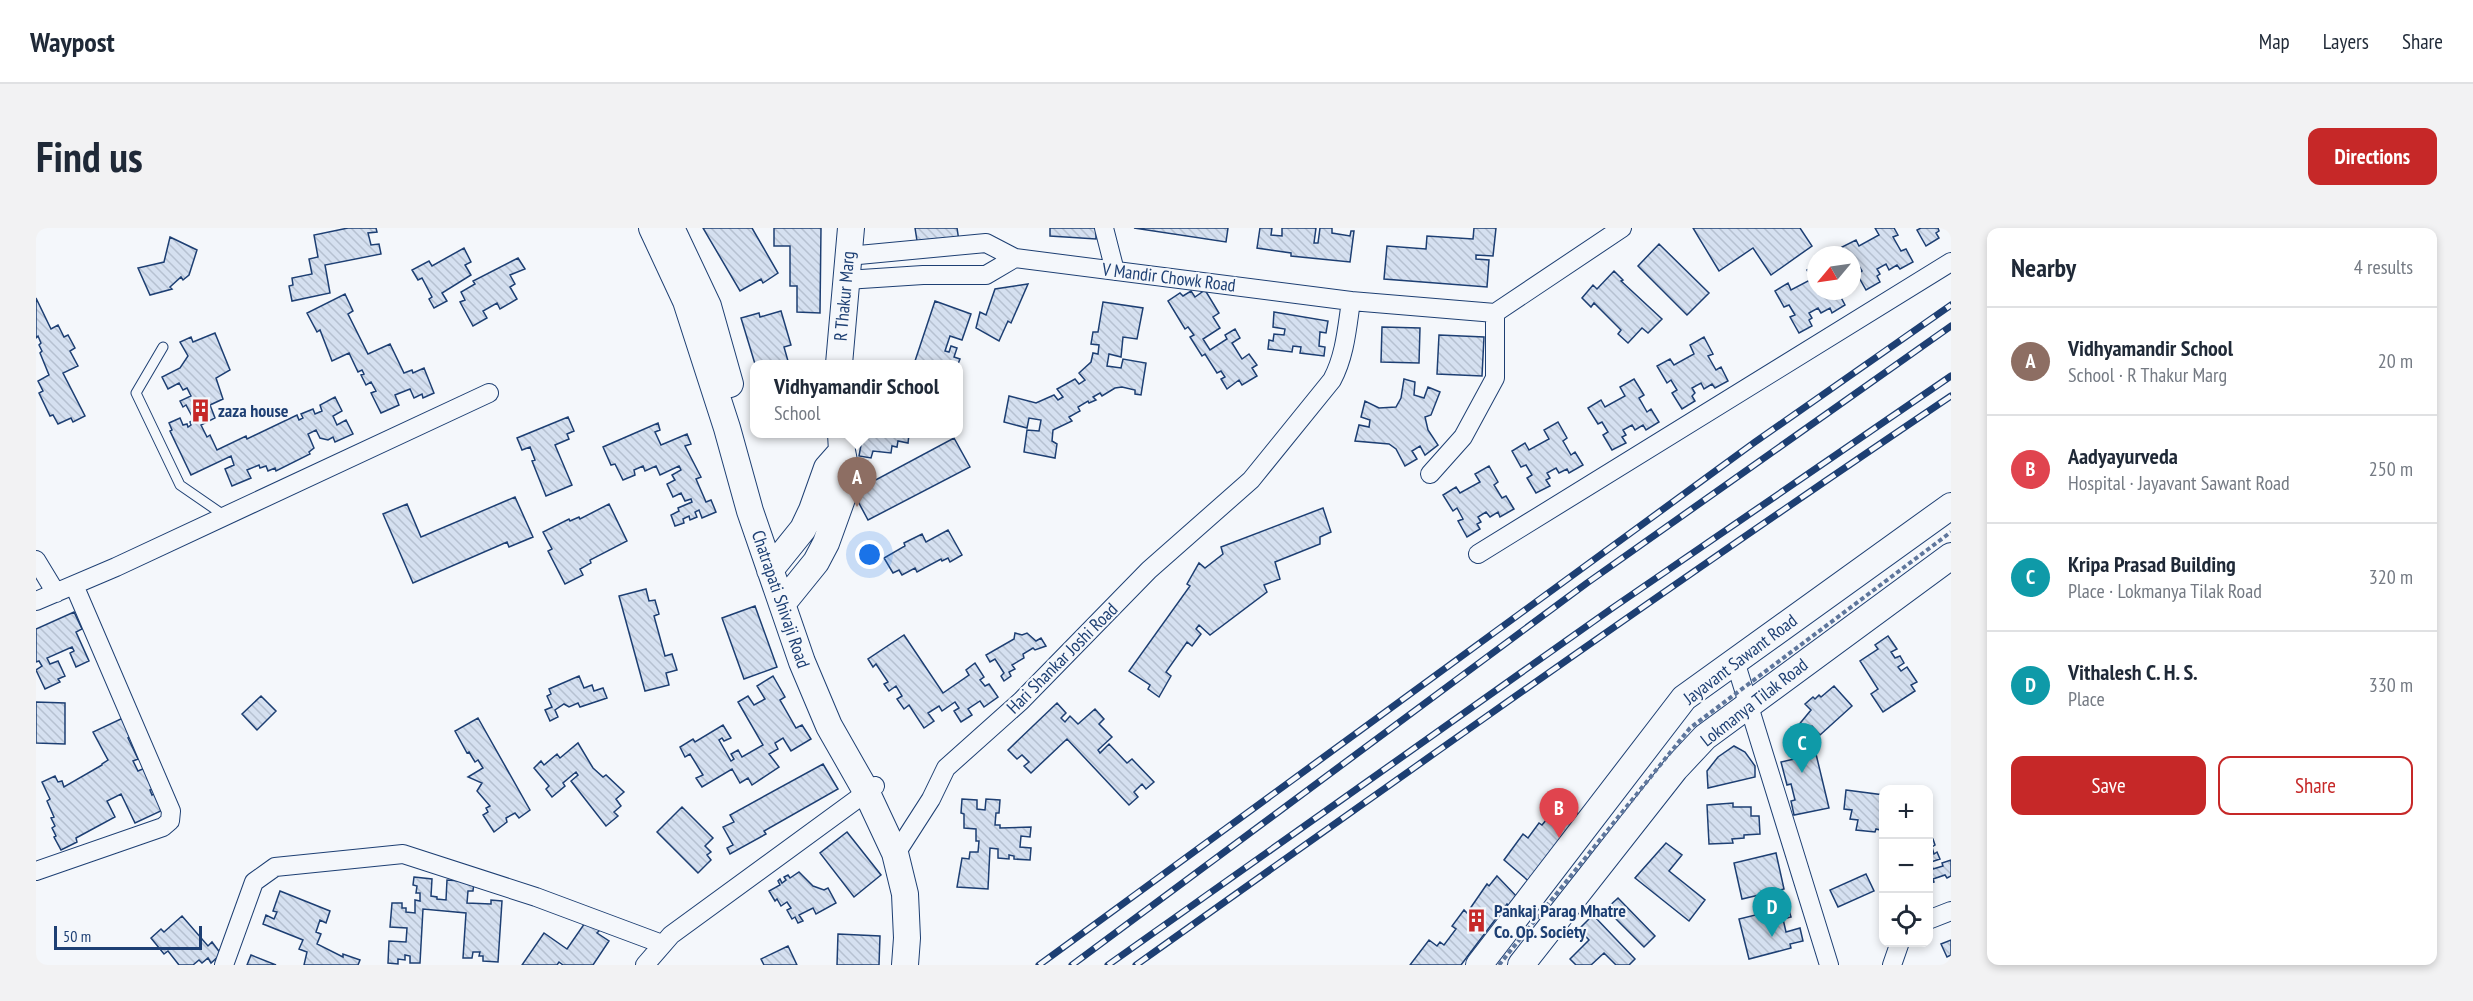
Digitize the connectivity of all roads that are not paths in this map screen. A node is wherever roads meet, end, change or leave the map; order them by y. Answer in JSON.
{"nodes":[{"id":1,"x":652,"y":228,"type":"edge"},
{"id":2,"x":671,"y":228,"type":"edge"},
{"id":3,"x":851,"y":228,"type":"edge"},
{"id":4,"x":1104,"y":228,"type":"edge"},
{"id":5,"x":1622,"y":228,"type":"edge"},
{"id":6,"x":1015,"y":258,"type":"junction"},
{"id":7,"x":1951,"y":262,"type":"edge"},
{"id":8,"x":847,"y":268,"type":"junction"},
{"id":9,"x":1115,"y":271,"type":"junction"},
{"id":10,"x":1350,"y":301,"type":"junction"},
{"id":11,"x":1495,"y":313,"type":"junction"},
{"id":12,"x":163,"y":347,"type":"dead end"},
{"id":13,"x":839,"y":360,"type":"edge"},
{"id":14,"x":489,"y":393,"type":"dead end"},
{"id":15,"x":841,"y":442,"type":"edge"},
{"id":16,"x":1430,"y":474,"type":"dead end"},
{"id":17,"x":1951,"y":506,"type":"edge"},
{"id":18,"x":225,"y":516,"type":"junction"},
{"id":19,"x":1478,"y":554,"type":"dead end"},
{"id":20,"x":1951,"y":556,"type":"edge"},
{"id":21,"x":36,"y":560,"type":"edge"},
{"id":22,"x":776,"y":563,"type":"junction"},
{"id":23,"x":74,"y":585,"type":"junction"},
{"id":24,"x":56,"y":593,"type":"junction"},
{"id":25,"x":788,"y":597,"type":"junction"},
{"id":26,"x":36,"y":601,"type":"edge"},
{"id":27,"x":1735,"y":661,"type":"junction"},
{"id":28,"x":1750,"y":703,"type":"junction"},
{"id":29,"x":871,"y":789,"type":"junction"},
{"id":30,"x":900,"y":849,"type":"junction"},
{"id":31,"x":36,"y":871,"type":"edge"},
{"id":32,"x":1951,"y":911,"type":"edge"},
{"id":33,"x":1933,"y":918,"type":"edge"},
{"id":34,"x":662,"y":944,"type":"junction"},
{"id":35,"x":1898,"y":947,"type":"edge"},
{"id":36,"x":224,"y":965,"type":"edge"},
{"id":37,"x":645,"y":965,"type":"edge"},
{"id":38,"x":904,"y":965,"type":"edge"},
{"id":39,"x":915,"y":965,"type":"edge"},
{"id":40,"x":1479,"y":965,"type":"edge"},
{"id":41,"x":1521,"y":965,"type":"edge"},
{"id":42,"x":1829,"y":965,"type":"edge"},
{"id":43,"x":1892,"y":965,"type":"edge"}],
"edges":[{"from":1,"to":22,"type":"street","name":"Chatrapati Shivaji Road"},
{"from":2,"to":22,"type":"street"},
{"from":3,"to":8,"type":"street","name":"R Thakur Marg"},
{"from":4,"to":9,"type":"street"},
{"from":5,"to":11,"type":"street"},
{"from":6,"to":8,"type":"street"},
{"from":6,"to":8,"type":"street","name":"V Mandir Chowk Road"},
{"from":6,"to":9,"type":"street","name":"V Mandir Chowk Road"},
{"from":7,"to":19,"type":"street"},
{"from":8,"to":13,"type":"street","name":"R Thakur Marg"},
{"from":9,"to":10,"type":"street","name":"V Mandir Chowk Road"},
{"from":10,"to":11,"type":"street","name":"V Mandir Chowk Road"},
{"from":10,"to":30,"type":"street","name":"Hari Shankar Joshi Road"},
{"from":11,"to":16,"type":"street"},
{"from":12,"to":18,"type":"lane"},
{"from":14,"to":18,"type":"street"},
{"from":15,"to":22,"type":"street"},
{"from":15,"to":25,"type":"street"},
{"from":17,"to":27,"type":"street","name":"Jayavant Sawant Road"},
{"from":18,"to":23,"type":"street"},
{"from":20,"to":28,"type":"street","name":"Lokmanya Tilak Road"},
{"from":21,"to":24,"type":"street"},
{"from":22,"to":25,"type":"street"},
{"from":23,"to":24,"type":"street"},
{"from":23,"to":31,"type":"street"},
{"from":24,"to":26,"type":"street"},
{"from":25,"to":29,"type":"street"},
{"from":27,"to":28,"type":"street"},
{"from":27,"to":40,"type":"street","name":"Jayavant Sawant Road"},
{"from":28,"to":41,"type":"street","name":"Lokmanya Tilak Road"},
{"from":28,"to":42,"type":"street"},
{"from":29,"to":30,"type":"street"},
{"from":29,"to":34,"type":"street"},
{"from":30,"to":38,"type":"street"},
{"from":30,"to":39,"type":"street"},
{"from":32,"to":33,"type":"street"},
{"from":34,"to":36,"type":"street"},
{"from":34,"to":37,"type":"street"},
{"from":35,"to":43,"type":"street"}]}
